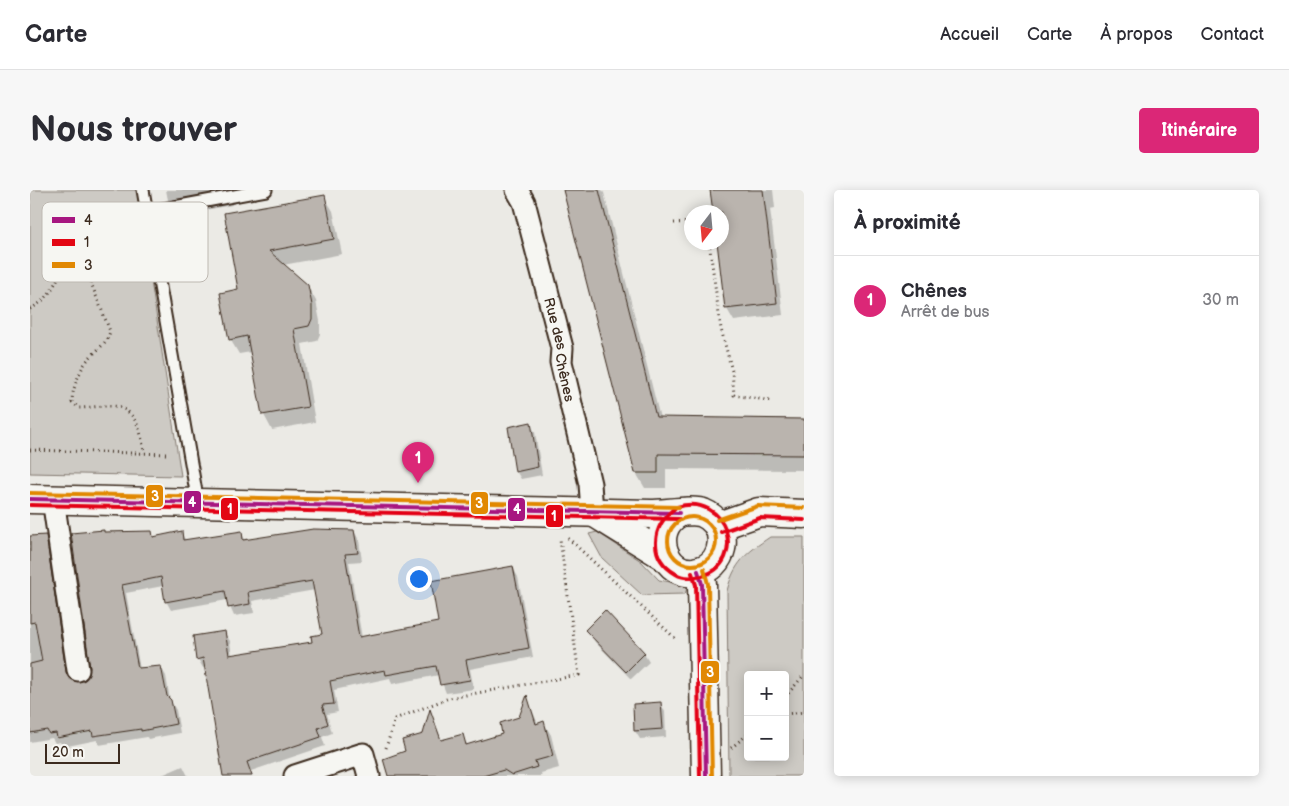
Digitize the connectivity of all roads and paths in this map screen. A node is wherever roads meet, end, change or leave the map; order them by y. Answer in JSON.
{"nodes":[{"id":1,"x":266,"y":190,"type":"edge"},
{"id":2,"x":517,"y":190,"type":"edge"},
{"id":3,"x":201,"y":202,"type":"edge"},
{"id":4,"x":684,"y":222,"type":"edge"},
{"id":5,"x":674,"y":223,"type":"dead end"},
{"id":6,"x":710,"y":250,"type":"edge"},
{"id":7,"x":56,"y":282,"type":"edge"},
{"id":8,"x":91,"y":282,"type":"edge"},
{"id":9,"x":159,"y":282,"type":"edge"},
{"id":10,"x":30,"y":309,"type":"edge"},
{"id":11,"x":772,"y":401,"type":"dead end"},
{"id":12,"x":30,"y":450,"type":"edge"},
{"id":13,"x":144,"y":453,"type":"junction"},
{"id":14,"x":168,"y":454,"type":"dead end"},
{"id":15,"x":41,"y":499,"type":"edge"},
{"id":16,"x":198,"y":503,"type":"junction"},
{"id":17,"x":592,"y":512,"type":"junction"},
{"id":18,"x":679,"y":513,"type":"junction"},
{"id":19,"x":804,"y":514,"type":"edge"},
{"id":20,"x":558,"y":520,"type":"junction"},
{"id":21,"x":719,"y":526,"type":"junction"},
{"id":22,"x":666,"y":557,"type":"junction"},
{"id":23,"x":698,"y":571,"type":"junction"},
{"id":24,"x":702,"y":664,"type":"junction"},
{"id":25,"x":78,"y":670,"type":"dead end"},
{"id":26,"x":804,"y":675,"type":"edge"},
{"id":27,"x":789,"y":692,"type":"edge"},
{"id":28,"x":804,"y":712,"type":"edge"},
{"id":29,"x":789,"y":714,"type":"edge"},
{"id":30,"x":363,"y":754,"type":"junction"},
{"id":31,"x":295,"y":776,"type":"edge"},
{"id":32,"x":368,"y":776,"type":"edge"},
{"id":33,"x":706,"y":776,"type":"edge"}],
"edges":[{"from":1,"to":3,"type":"lane"},
{"from":2,"to":17,"type":"street","name":"Rue des Chênes"},
{"from":4,"to":5,"type":"path"},
{"from":6,"to":11,"type":"path"},
{"from":7,"to":10,"type":"path"},
{"from":8,"to":13,"type":"path"},
{"from":9,"to":16,"type":"lane"},
{"from":12,"to":13,"type":"path"},
{"from":13,"to":14,"type":"path"},
{"from":15,"to":16,"type":"main road"},
{"from":15,"to":25,"type":"street"},
{"from":16,"to":20,"type":"main road"},
{"from":17,"to":18,"type":"main road"},
{"from":17,"to":20,"type":"main road"},
{"from":17,"to":22,"type":"main road"},
{"from":18,"to":21,"type":"main road"},
{"from":18,"to":22,"type":"main road"},
{"from":19,"to":21,"type":"main road"},
{"from":20,"to":24,"type":"path"},
{"from":20,"to":30,"type":"path"},
{"from":21,"to":23,"type":"main road"},
{"from":22,"to":23,"type":"main road"},
{"from":23,"to":24,"type":"main road"},
{"from":24,"to":33,"type":"main road"},
{"from":26,"to":27,"type":"path"},
{"from":28,"to":29,"type":"path"},
{"from":30,"to":31,"type":"street"},
{"from":30,"to":32,"type":"street"}]}
